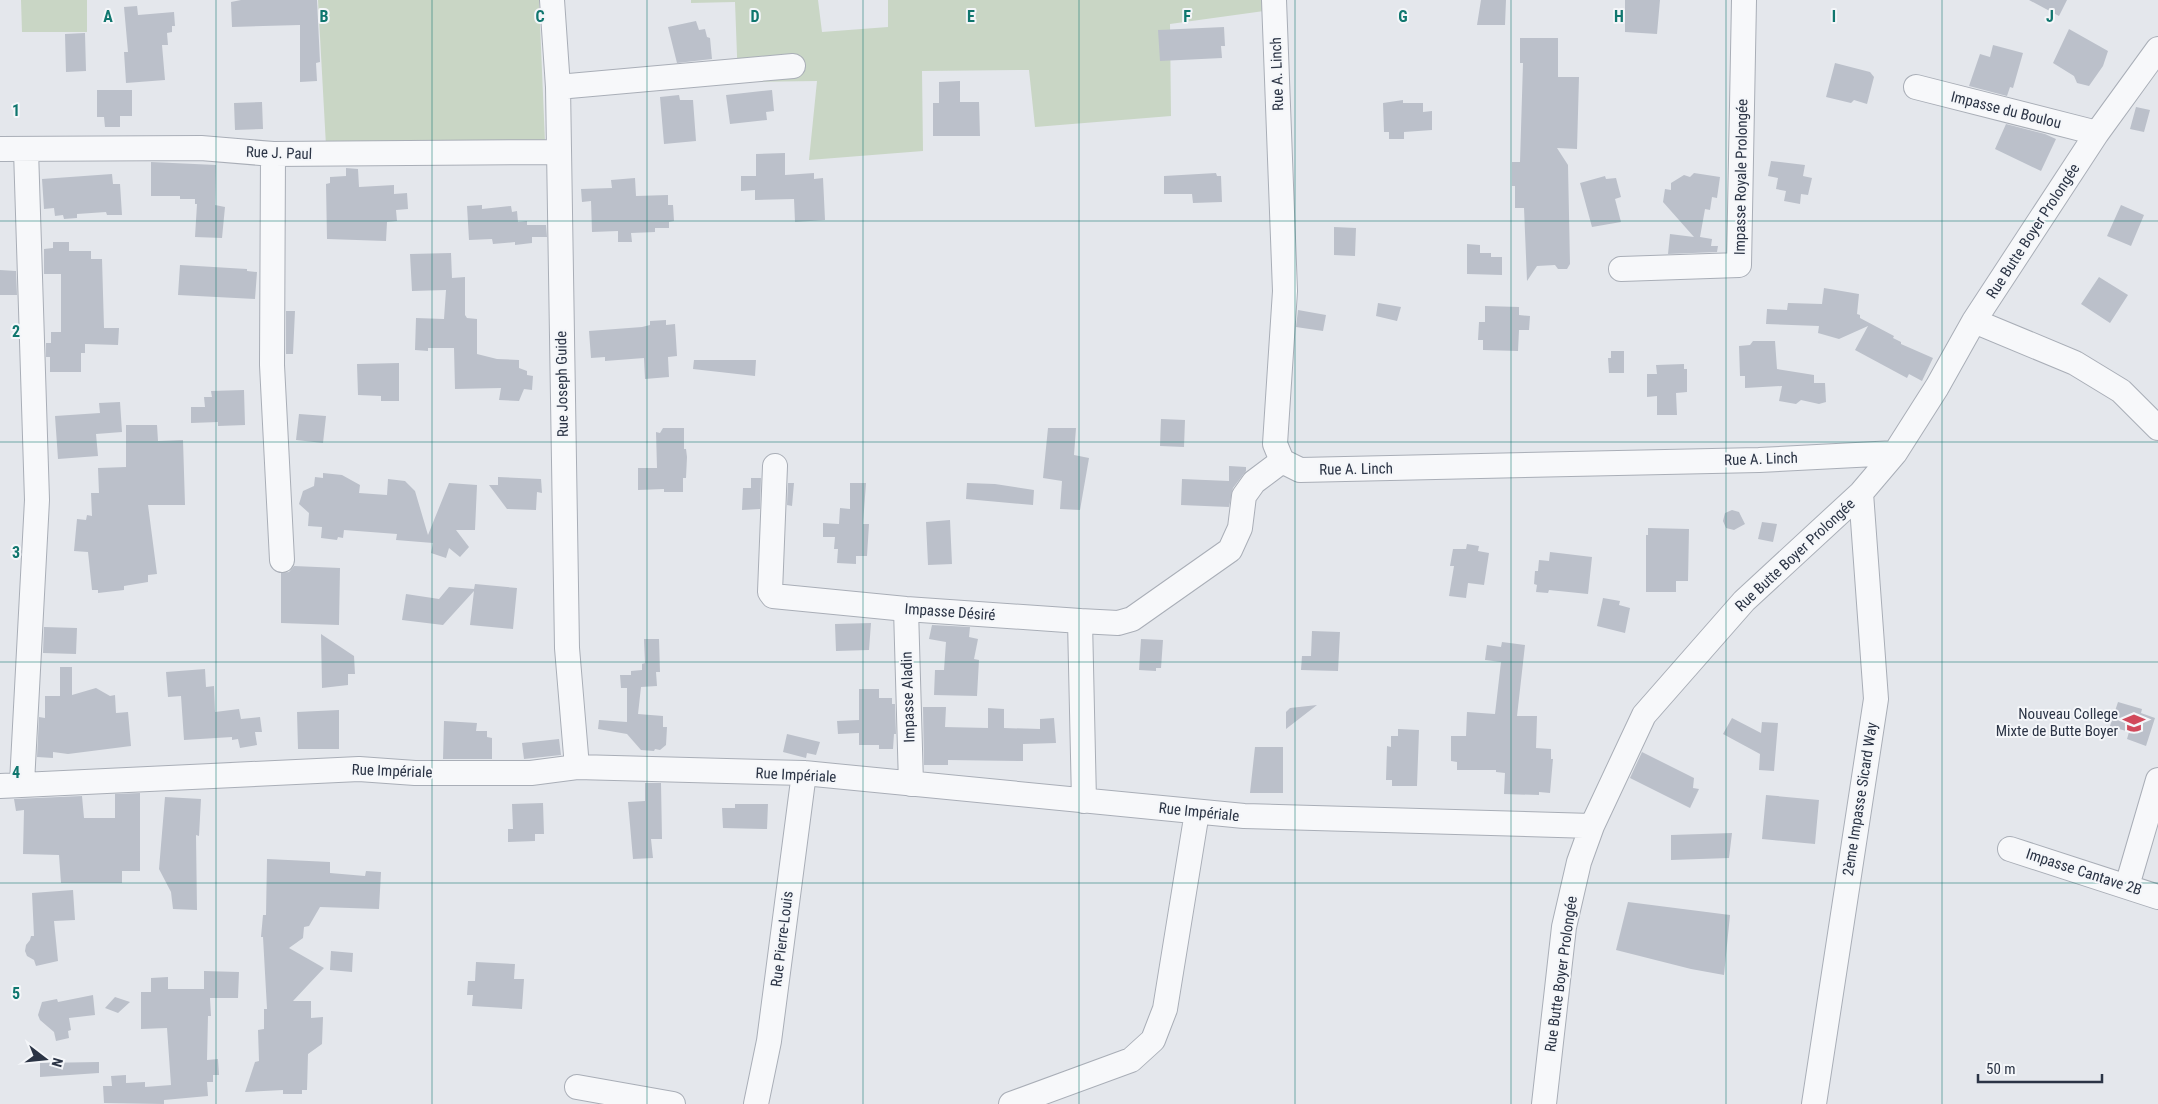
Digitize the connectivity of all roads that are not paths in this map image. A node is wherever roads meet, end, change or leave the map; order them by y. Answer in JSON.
{"nodes":[{"id":1,"x":552,"y":0,"type":"edge"},
{"id":2,"x":1274,"y":0,"type":"edge"},
{"id":3,"x":1744,"y":0,"type":"edge"},
{"id":4,"x":2158,"y":49,"type":"edge"},
{"id":5,"x":793,"y":66,"type":"dead end"},
{"id":6,"x":558,"y":87,"type":"junction"},
{"id":7,"x":1916,"y":87,"type":"dead end"},
{"id":8,"x":2097,"y":133,"type":"junction"},
{"id":9,"x":0,"y":149,"type":"edge"},
{"id":10,"x":26,"y":150,"type":"junction"},
{"id":11,"x":559,"y":152,"type":"junction"},
{"id":12,"x":273,"y":154,"type":"junction"},
{"id":13,"x":1620,"y":269,"type":"dead end"},
{"id":14,"x":1974,"y":321,"type":"junction"},
{"id":15,"x":2158,"y":428,"type":"edge"},
{"id":16,"x":1895,"y":453,"type":"junction"},
{"id":17,"x":1282,"y":461,"type":"junction"},
{"id":18,"x":776,"y":466,"type":"dead end"},
{"id":19,"x":1861,"y":492,"type":"junction"},
{"id":20,"x":282,"y":560,"type":"dead end"},
{"id":21,"x":906,"y":609,"type":"junction"},
{"id":22,"x":1080,"y":621,"type":"junction"},
{"id":23,"x":577,"y":767,"type":"junction"},
{"id":24,"x":804,"y":773,"type":"junction"},
{"id":25,"x":2158,"y":780,"type":"edge"},
{"id":26,"x":11,"y":784,"type":"edge"},
{"id":27,"x":911,"y":784,"type":"junction"},
{"id":28,"x":1084,"y":801,"type":"junction"},
{"id":29,"x":1197,"y":812,"type":"junction"},
{"id":30,"x":1592,"y":826,"type":"junction"},
{"id":31,"x":2010,"y":849,"type":"dead end"},
{"id":32,"x":2127,"y":886,"type":"junction"},
{"id":33,"x":2158,"y":897,"type":"edge"},
{"id":34,"x":577,"y":1087,"type":"dead end"},
{"id":35,"x":673,"y":1104,"type":"edge"},
{"id":36,"x":756,"y":1104,"type":"edge"},
{"id":37,"x":1011,"y":1104,"type":"edge"},
{"id":38,"x":1544,"y":1104,"type":"edge"},
{"id":39,"x":1814,"y":1104,"type":"edge"}],
"edges":[{"from":1,"to":6,"type":"street","name":"Rue Joseph Guide"},
{"from":2,"to":17,"type":"street","name":"Rue A. Linch"},
{"from":3,"to":13,"type":"street","name":"Impasse Royale Prolongée"},
{"from":4,"to":8,"type":"street","name":"Rue Butte Boyer Prolongée"},
{"from":5,"to":6,"type":"street"},
{"from":6,"to":11,"type":"street","name":"Rue Joseph Guide"},
{"from":7,"to":8,"type":"street","name":"Impasse du Boulou"},
{"from":8,"to":14,"type":"street","name":"Rue Butte Boyer Prolongée"},
{"from":9,"to":10,"type":"street","name":"Rue J. Paul"},
{"from":10,"to":12,"type":"street","name":"Rue J. Paul"},
{"from":10,"to":26,"type":"street"},
{"from":11,"to":12,"type":"street","name":"Rue J. Paul"},
{"from":11,"to":23,"type":"street","name":"Rue Joseph Guide"},
{"from":12,"to":20,"type":"street"},
{"from":14,"to":15,"type":"street"},
{"from":14,"to":16,"type":"street","name":"Rue Butte Boyer Prolongée"},
{"from":16,"to":17,"type":"street","name":"Rue A. Linch"},
{"from":16,"to":19,"type":"street","name":"Rue Butte Boyer Prolongée"},
{"from":17,"to":22,"type":"street","name":"Impasse Désiré"},
{"from":18,"to":21,"type":"street","name":"Impasse Désiré"},
{"from":19,"to":30,"type":"street","name":"Rue Butte Boyer Prolongée"},
{"from":19,"to":39,"type":"street","name":"2ème Impasse Sicard Way"},
{"from":21,"to":22,"type":"street","name":"Impasse Désiré"},
{"from":21,"to":27,"type":"street","name":"Impasse Aladin"},
{"from":22,"to":28,"type":"street"},
{"from":23,"to":24,"type":"street","name":"Rue Impériale"},
{"from":23,"to":26,"type":"street","name":"Rue Impériale"},
{"from":24,"to":27,"type":"street","name":"Rue Impériale"},
{"from":24,"to":36,"type":"street","name":"Rue Pierre-Louis"},
{"from":25,"to":32,"type":"street"},
{"from":27,"to":28,"type":"street","name":"Rue Impériale"},
{"from":28,"to":29,"type":"street","name":"Rue Impériale"},
{"from":29,"to":30,"type":"street","name":"Rue Impériale"},
{"from":29,"to":37,"type":"street"},
{"from":30,"to":38,"type":"street","name":"Rue Butte Boyer Prolongée"},
{"from":31,"to":32,"type":"street","name":"Impasse Cantave 2B"},
{"from":32,"to":33,"type":"street","name":"Impasse Cantave 2B"},
{"from":34,"to":35,"type":"street"}]}
